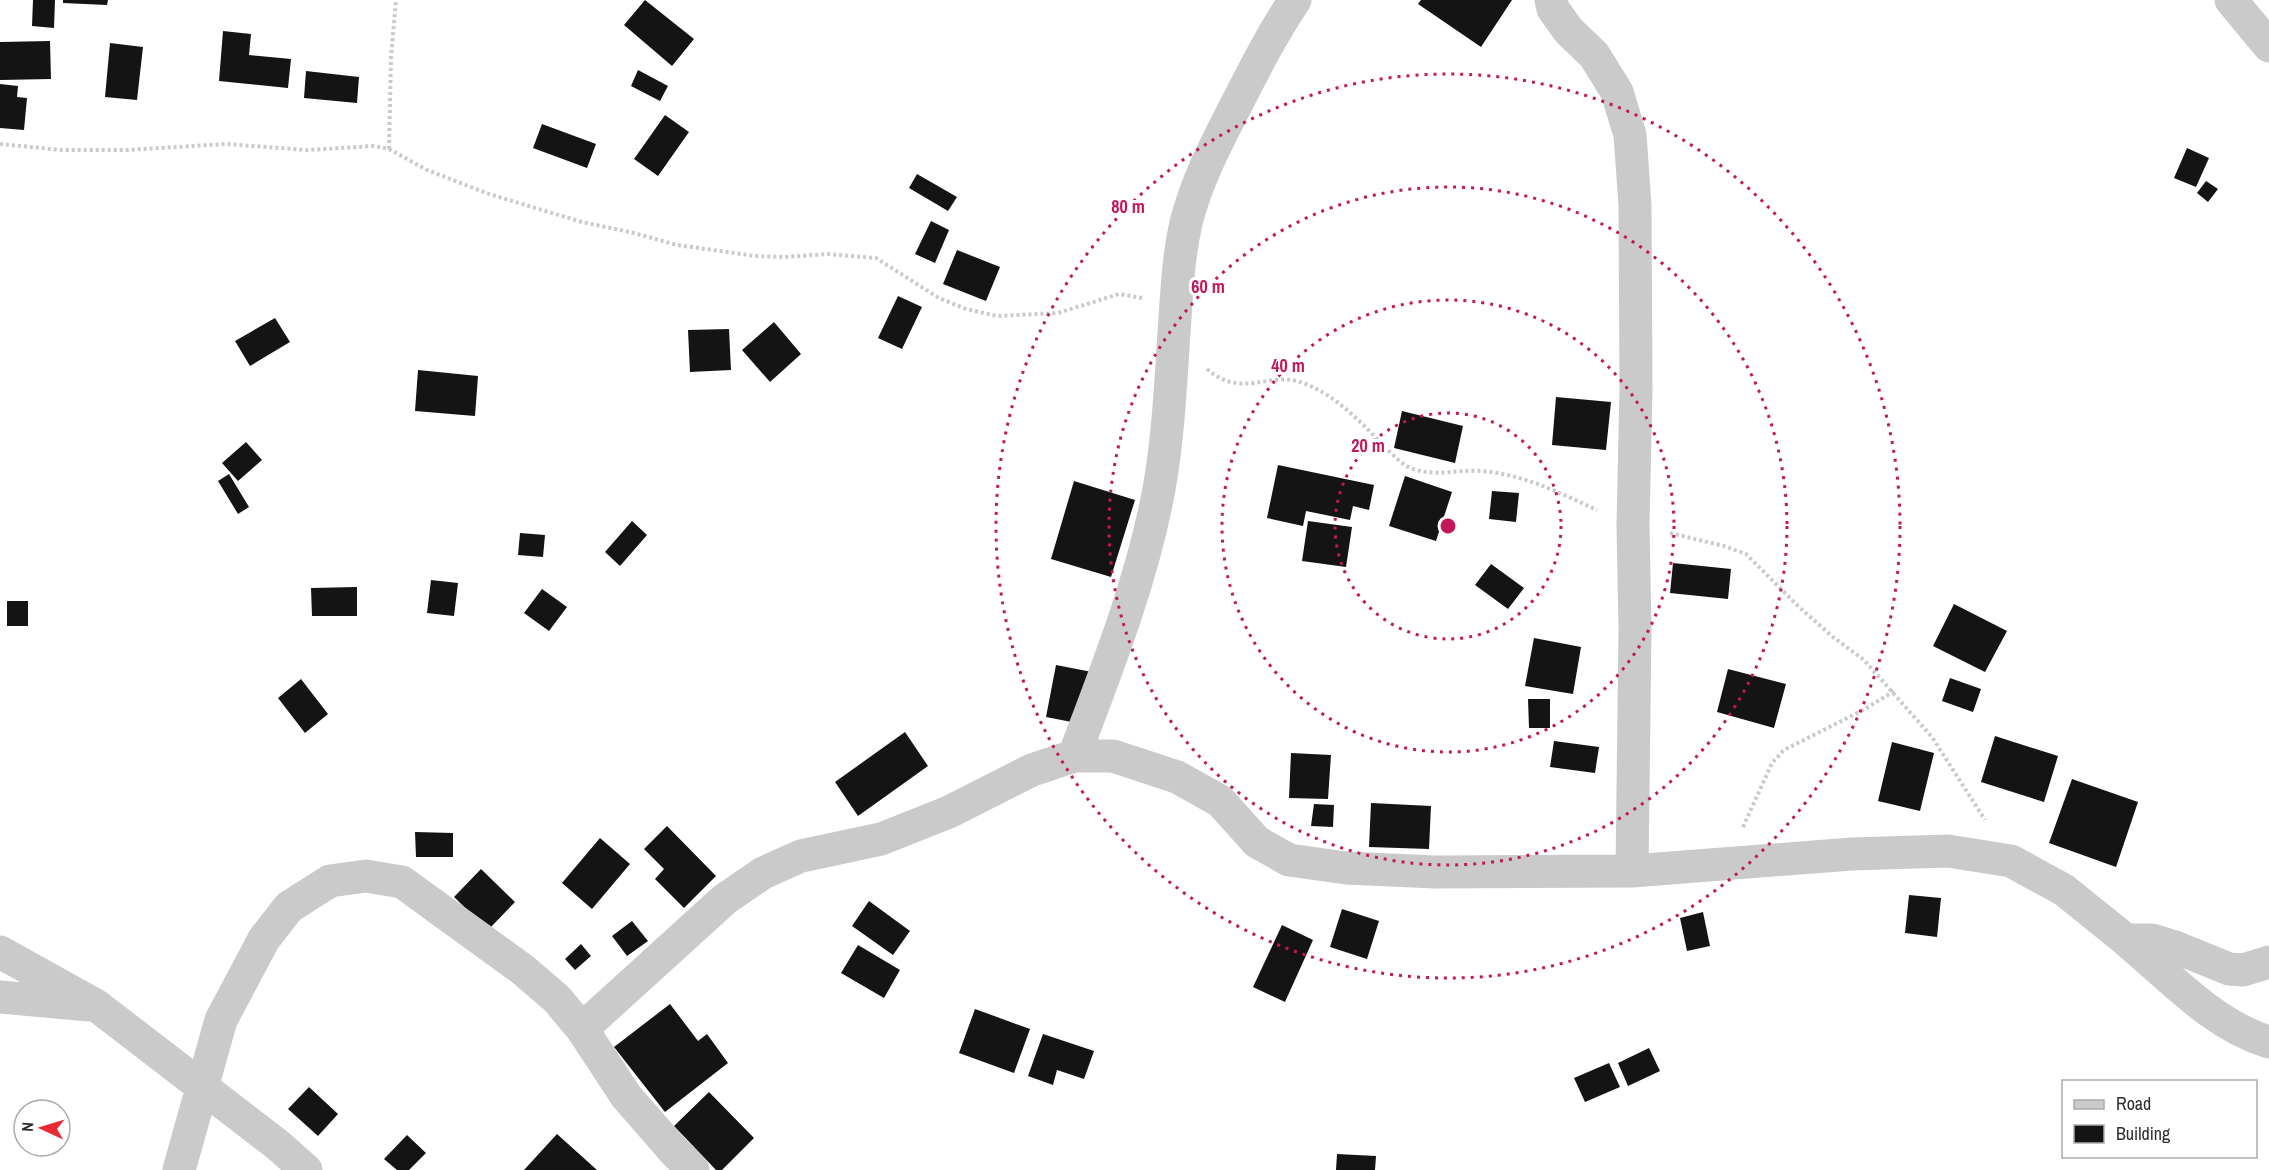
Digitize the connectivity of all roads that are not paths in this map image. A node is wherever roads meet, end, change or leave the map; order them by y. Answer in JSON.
{"nodes":[{"id":1,"x":1295,"y":0,"type":"edge"},
{"id":2,"x":1551,"y":0,"type":"edge"},
{"id":3,"x":2231,"y":0,"type":"edge"},
{"id":4,"x":2269,"y":46,"type":"edge"},
{"id":5,"x":1074,"y":756,"type":"junction"},
{"id":6,"x":1632,"y":872,"type":"junction"},
{"id":7,"x":2126,"y":940,"type":"junction"},
{"id":8,"x":0,"y":952,"type":"edge"},
{"id":9,"x":2269,"y":962,"type":"edge"},
{"id":10,"x":0,"y":998,"type":"edge"},
{"id":11,"x":97,"y":1006,"type":"junction"},
{"id":12,"x":582,"y":1029,"type":"junction"},
{"id":13,"x":2269,"y":1042,"type":"edge"},
{"id":14,"x":201,"y":1087,"type":"junction"},
{"id":15,"x":179,"y":1170,"type":"edge"},
{"id":16,"x":306,"y":1170,"type":"edge"},
{"id":17,"x":693,"y":1170,"type":"edge"}],
"edges":[{"from":1,"to":5,"type":"street"},
{"from":2,"to":6,"type":"street"},
{"from":3,"to":4,"type":"street"},
{"from":5,"to":6,"type":"street"},
{"from":5,"to":12,"type":"street"},
{"from":6,"to":7,"type":"street"},
{"from":7,"to":9,"type":"street"},
{"from":7,"to":13,"type":"street"},
{"from":8,"to":11,"type":"street"},
{"from":10,"to":11,"type":"street"},
{"from":11,"to":14,"type":"street"},
{"from":12,"to":14,"type":"street"},
{"from":12,"to":17,"type":"street"},
{"from":14,"to":15,"type":"street"},
{"from":14,"to":16,"type":"street"}]}
